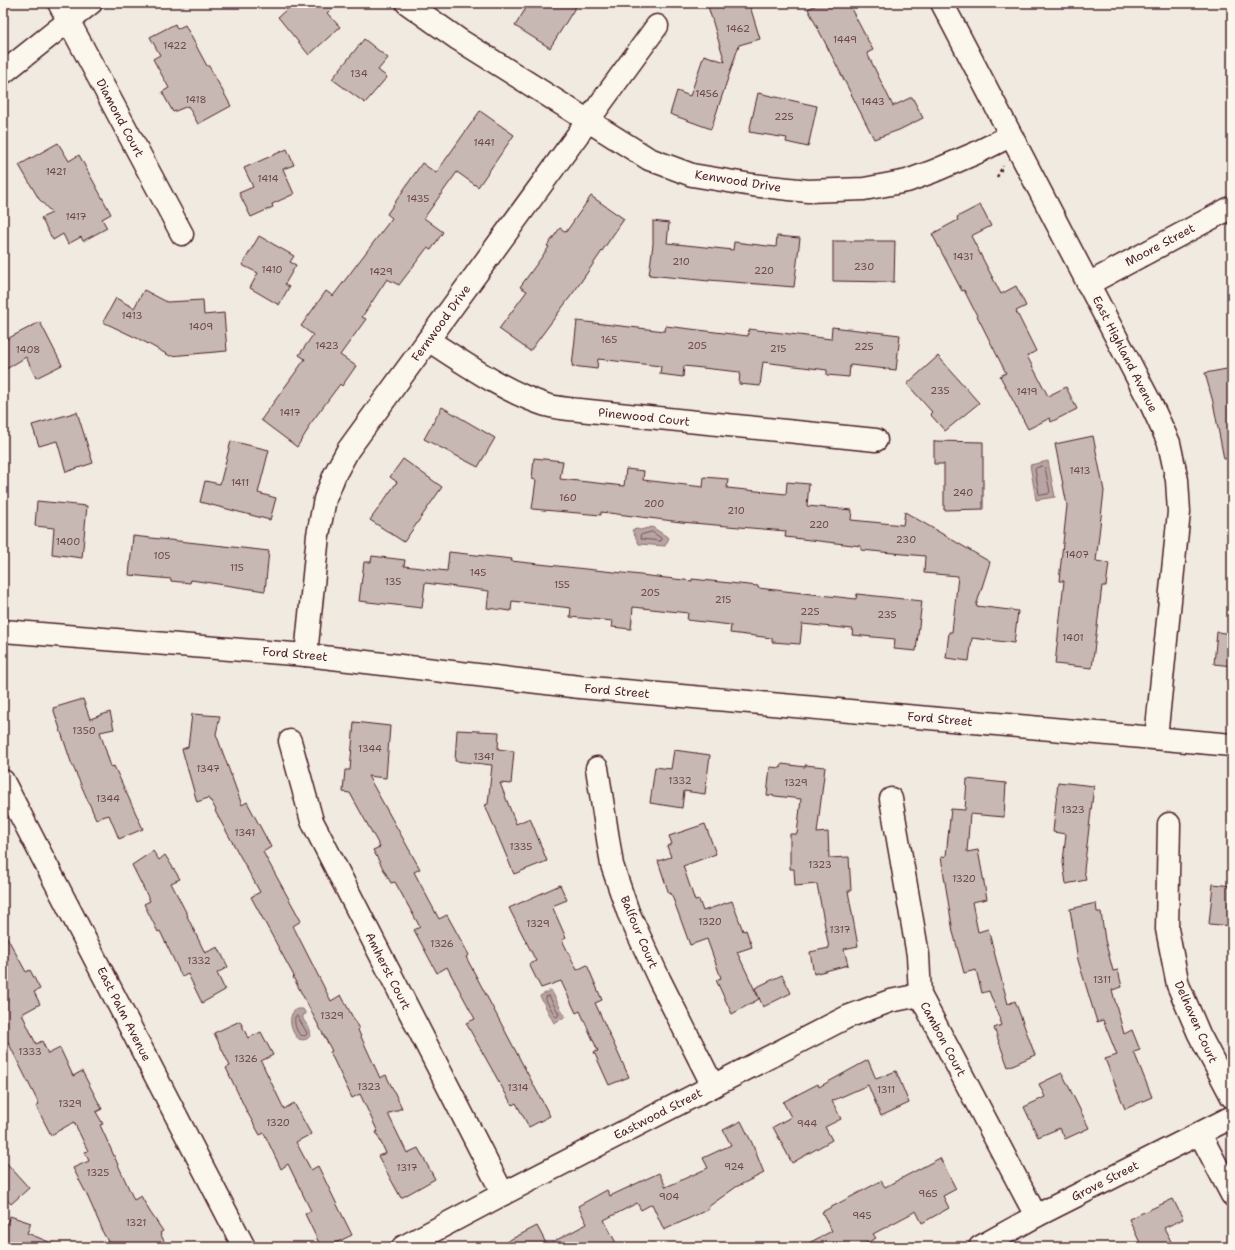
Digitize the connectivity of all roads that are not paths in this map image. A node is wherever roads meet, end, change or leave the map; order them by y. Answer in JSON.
{"nodes":[{"id":1,"x":91,"y":3,"type":"edge"},
{"id":2,"x":407,"y":3,"type":"edge"},
{"id":3,"x":942,"y":3,"type":"edge"},
{"id":4,"x":64,"y":12,"type":"edge"},
{"id":5,"x":658,"y":26,"type":"dead end"},
{"id":6,"x":3,"y":73,"type":"edge"},
{"id":7,"x":588,"y":121,"type":"junction"},
{"id":8,"x":1010,"y":136,"type":"junction"},
{"id":9,"x":1232,"y":207,"type":"edge"},
{"id":10,"x":182,"y":234,"type":"dead end"},
{"id":11,"x":1088,"y":284,"type":"junction"},
{"id":12,"x":428,"y":340,"type":"junction"},
{"id":13,"x":876,"y":440,"type":"dead end"},
{"id":14,"x":3,"y":631,"type":"edge"},
{"id":15,"x":306,"y":655,"type":"junction"},
{"id":16,"x":1156,"y":738,"type":"junction"},
{"id":17,"x":290,"y":741,"type":"dead end"},
{"id":18,"x":1232,"y":745,"type":"edge"},
{"id":19,"x":597,"y":768,"type":"dead end"},
{"id":20,"x":3,"y":781,"type":"edge"},
{"id":21,"x":891,"y":799,"type":"dead end"},
{"id":22,"x":1169,"y":824,"type":"dead end"},
{"id":23,"x":920,"y":995,"type":"junction"},
{"id":24,"x":713,"y":1086,"type":"junction"},
{"id":25,"x":1232,"y":1097,"type":"edge"},
{"id":26,"x":1232,"y":1117,"type":"edge"},
{"id":27,"x":1200,"y":1134,"type":"junction"},
{"id":28,"x":503,"y":1194,"type":"junction"},
{"id":29,"x":1232,"y":1195,"type":"edge"},
{"id":30,"x":1036,"y":1216,"type":"junction"},
{"id":31,"x":244,"y":1247,"type":"edge"},
{"id":32,"x":403,"y":1247,"type":"edge"},
{"id":33,"x":980,"y":1247,"type":"edge"}],
"edges":[{"from":1,"to":4,"type":"street"},
{"from":2,"to":7,"type":"street","name":"Kenwood Drive"},
{"from":3,"to":8,"type":"street","name":"East Highland Avenue"},
{"from":4,"to":6,"type":"street"},
{"from":4,"to":10,"type":"street","name":"Diamond Court"},
{"from":5,"to":7,"type":"street","name":"Fernwood Drive"},
{"from":7,"to":8,"type":"street","name":"Kenwood Drive"},
{"from":7,"to":12,"type":"street","name":"Fernwood Drive"},
{"from":8,"to":11,"type":"street","name":"East Highland Avenue"},
{"from":9,"to":11,"type":"street","name":"Moore Street"},
{"from":11,"to":16,"type":"street","name":"East Highland Avenue"},
{"from":12,"to":13,"type":"street","name":"Pinewood Court"},
{"from":12,"to":15,"type":"street","name":"Fernwood Drive"},
{"from":14,"to":15,"type":"street","name":"Ford Street"},
{"from":15,"to":16,"type":"street","name":"Ford Street"},
{"from":16,"to":18,"type":"street","name":"Ford Street"},
{"from":17,"to":28,"type":"street","name":"Amherst Court"},
{"from":19,"to":24,"type":"street","name":"Balfour Court"},
{"from":20,"to":31,"type":"street","name":"East Palm Avenue"},
{"from":21,"to":23,"type":"street","name":"Cambon Court"},
{"from":22,"to":25,"type":"street","name":"Delhaven Court"},
{"from":23,"to":24,"type":"street","name":"Eastwood Street"},
{"from":23,"to":30,"type":"street","name":"Cambon Court"},
{"from":24,"to":28,"type":"street","name":"Eastwood Street"},
{"from":26,"to":27,"type":"street","name":"Grove Street"},
{"from":27,"to":29,"type":"street"},
{"from":27,"to":30,"type":"street","name":"Grove Street"},
{"from":28,"to":32,"type":"street","name":"Eastwood Street"},
{"from":30,"to":33,"type":"street","name":"Grove Street"}]}
